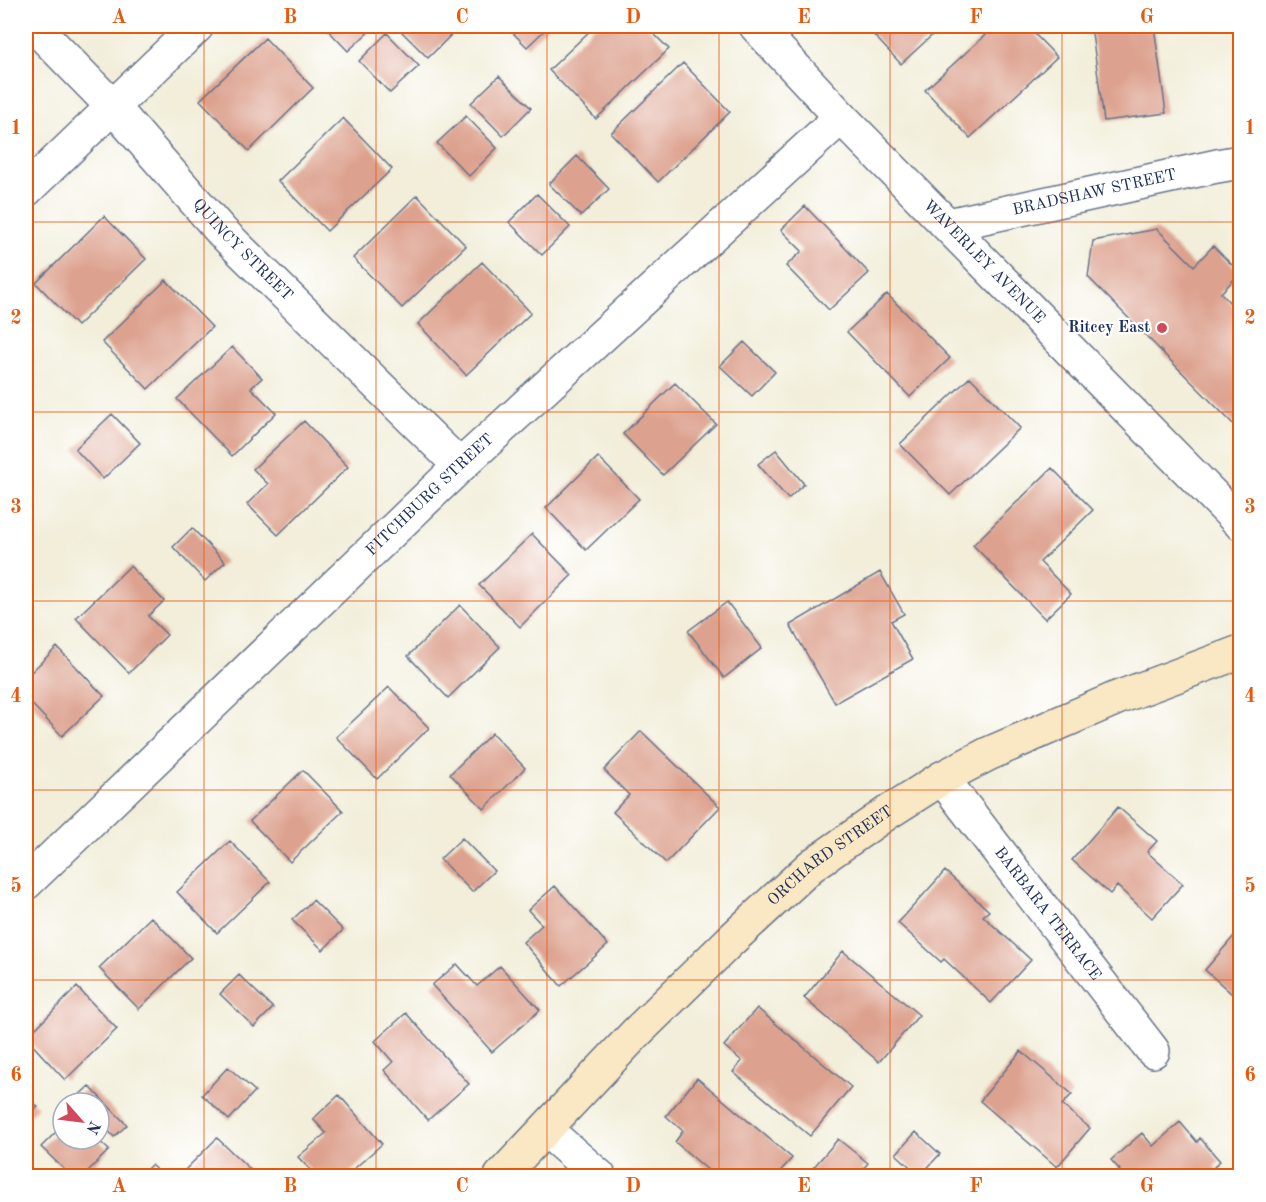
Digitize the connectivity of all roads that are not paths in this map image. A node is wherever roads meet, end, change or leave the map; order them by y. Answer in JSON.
{"nodes":[{"id":1,"x":34,"y":26,"type":"edge"},
{"id":2,"x":197,"y":26,"type":"edge"},
{"id":3,"x":756,"y":26,"type":"edge"},
{"id":4,"x":113,"y":107,"type":"junction"},
{"id":5,"x":841,"y":117,"type":"junction"},
{"id":6,"x":1240,"y":162,"type":"edge"},
{"id":7,"x":26,"y":190,"type":"edge"},
{"id":8,"x":948,"y":225,"type":"junction"},
{"id":9,"x":460,"y":466,"type":"junction"},
{"id":10,"x":1240,"y":523,"type":"edge"},
{"id":11,"x":1240,"y":652,"type":"edge"},
{"id":12,"x":942,"y":778,"type":"junction"},
{"id":13,"x":26,"y":883,"type":"edge"},
{"id":14,"x":1153,"y":1051,"type":"dead end"},
{"id":15,"x":546,"y":1130,"type":"junction"},
{"id":16,"x":501,"y":1176,"type":"edge"},
{"id":17,"x":599,"y":1176,"type":"edge"}],
"edges":[{"from":1,"to":4,"type":"street","name":"QUINCY STREET"},
{"from":2,"to":4,"type":"street"},
{"from":3,"to":5,"type":"street","name":"WAVERLEY AVENUE"},
{"from":4,"to":7,"type":"street"},
{"from":4,"to":9,"type":"street","name":"QUINCY STREET"},
{"from":5,"to":8,"type":"street","name":"WAVERLEY AVENUE"},
{"from":5,"to":9,"type":"street","name":"FITCHBURG STREET"},
{"from":6,"to":8,"type":"street","name":"BRADSHAW STREET"},
{"from":8,"to":10,"type":"street","name":"WAVERLEY AVENUE"},
{"from":9,"to":13,"type":"street","name":"FITCHBURG STREET"},
{"from":11,"to":12,"type":"main road","name":"ORCHARD STREET"},
{"from":12,"to":14,"type":"street","name":"BARBARA TERRACE"},
{"from":12,"to":15,"type":"main road","name":"ORCHARD STREET"},
{"from":15,"to":16,"type":"main road","name":"ORCHARD STREET"},
{"from":15,"to":17,"type":"street"}]}
